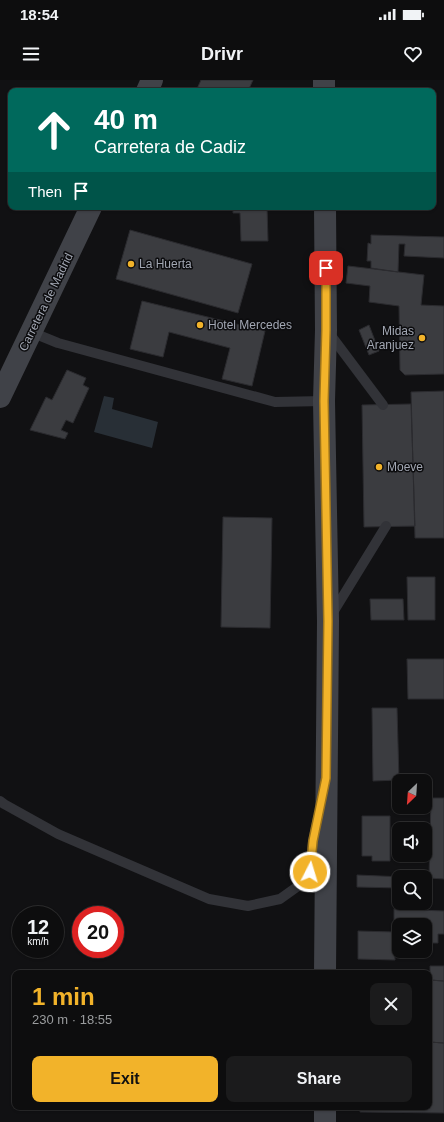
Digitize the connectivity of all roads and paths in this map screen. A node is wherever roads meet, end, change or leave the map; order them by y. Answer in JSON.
{"nodes":[{"id":1,"x":90,"y":210,"type":"edge"},
{"id":2,"x":325,"y":210,"type":"edge"},
{"id":3,"x":326,"y":330,"type":"junction"},
{"id":4,"x":31,"y":332,"type":"junction"},
{"id":5,"x":0,"y":397,"type":"edge"},
{"id":6,"x":324,"y":401,"type":"junction"},
{"id":7,"x":384,"y":405,"type":"dead end"},
{"id":8,"x":386,"y":526,"type":"dead end"},
{"id":9,"x":328,"y":621,"type":"junction"},
{"id":10,"x":326,"y":778,"type":"junction"},
{"id":11,"x":0,"y":800,"type":"edge"},
{"id":12,"x":325,"y":970,"type":"edge"},
{"id":13,"x":325,"y":1110,"type":"edge"},
{"id":14,"x":325,"y":1122,"type":"edge"}],
"edges":[{"from":1,"to":4,"type":"main road","name":"Carretera de Madrid"},
{"from":2,"to":3,"type":"main road"},
{"from":3,"to":6,"type":"main road"},
{"from":3,"to":7,"type":"lane"},
{"from":4,"to":5,"type":"main road","name":"Carretera de Madrid"},
{"from":4,"to":6,"type":"lane"},
{"from":6,"to":9,"type":"main road"},
{"from":8,"to":9,"type":"lane"},
{"from":9,"to":10,"type":"main road"},
{"from":10,"to":11,"type":"lane"},
{"from":10,"to":12,"type":"main road"},
{"from":13,"to":14,"type":"main road"}]}
